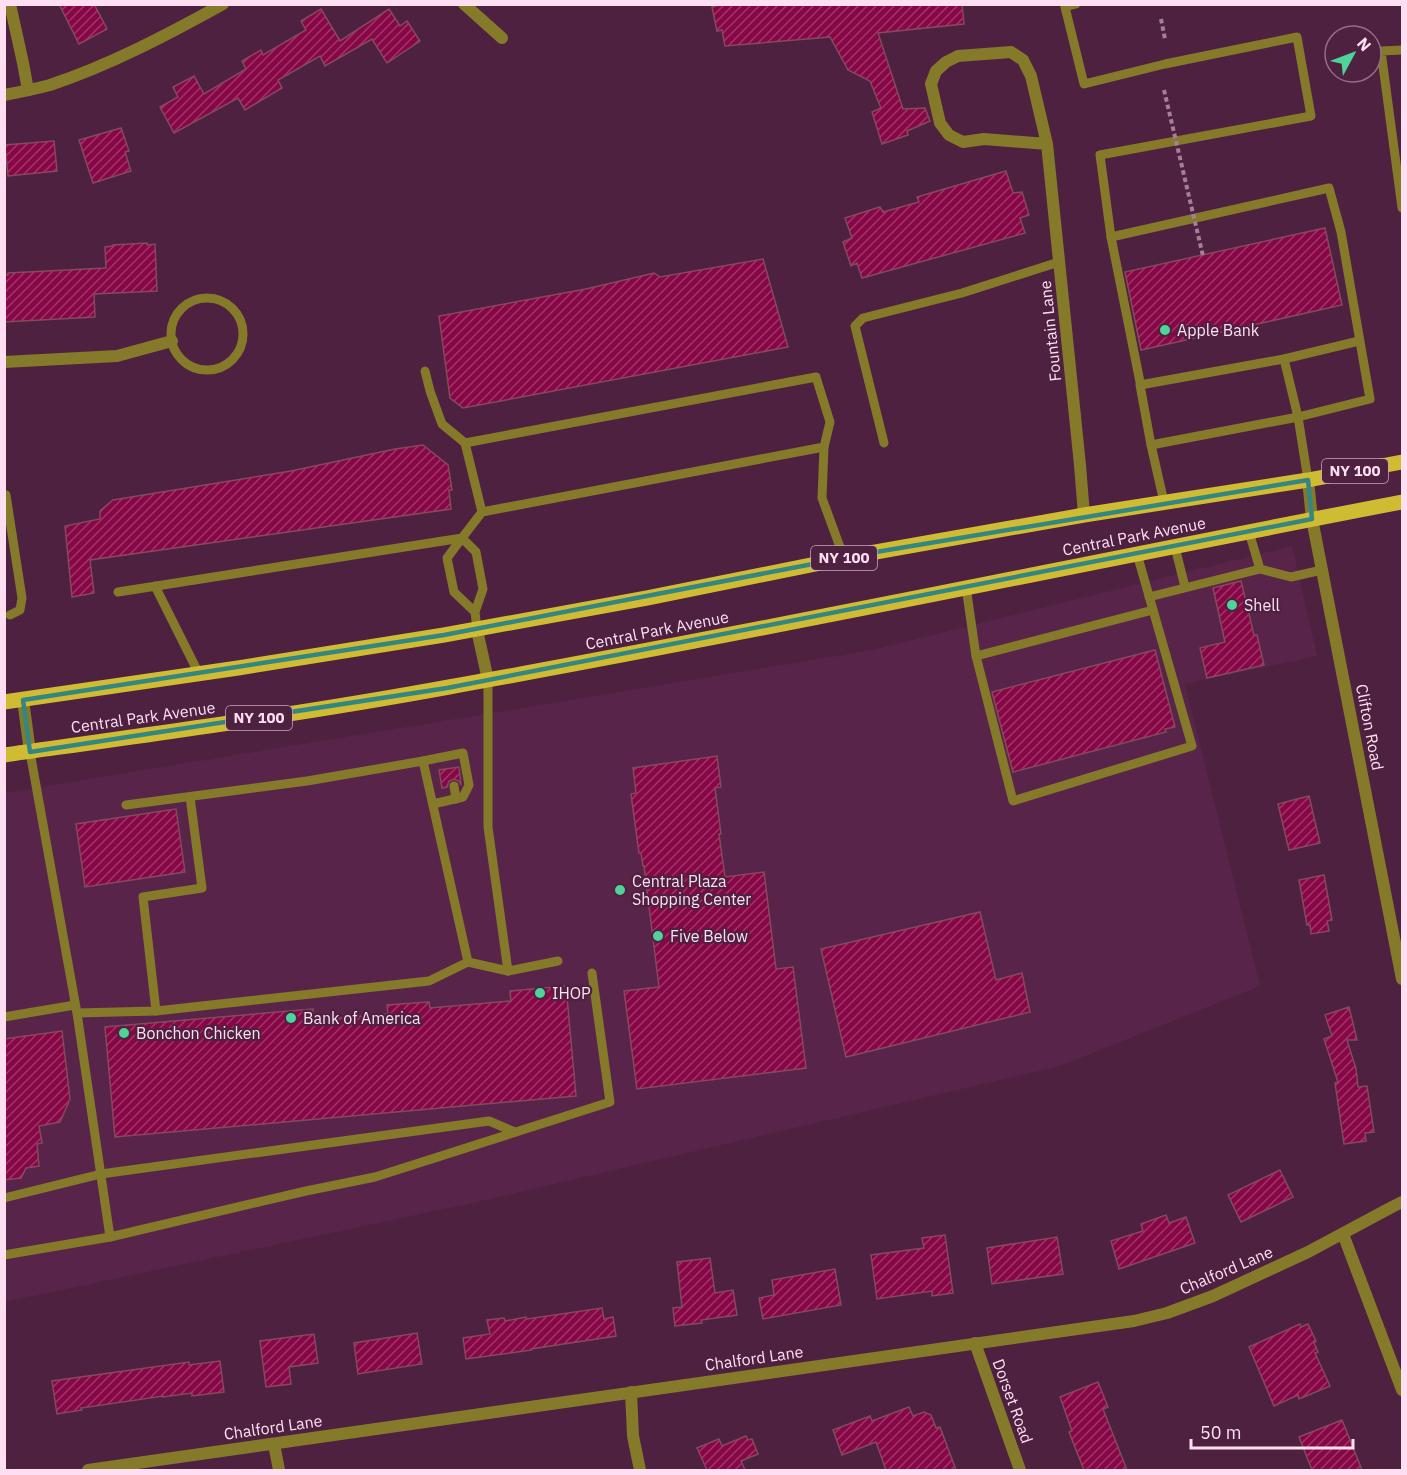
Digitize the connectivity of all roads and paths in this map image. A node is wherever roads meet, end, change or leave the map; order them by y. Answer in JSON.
{"nodes":[{"id":1,"x":10,"y":4,"type":"edge"},
{"id":2,"x":223,"y":4,"type":"edge"},
{"id":3,"x":464,"y":4,"type":"edge"},
{"id":4,"x":1077,"y":4,"type":"edge"},
{"id":5,"x":1161,"y":19,"type":"dead end"},
{"id":6,"x":502,"y":38,"type":"dead end"},
{"id":7,"x":1165,"y":39,"type":"dead end"},
{"id":8,"x":1402,"y":50,"type":"edge"},
{"id":9,"x":28,"y":90,"type":"junction"},
{"id":10,"x":1164,"y":90,"type":"dead end"},
{"id":11,"x":4,"y":95,"type":"edge"},
{"id":12,"x":1047,"y":144,"type":"junction"},
{"id":13,"x":1402,"y":203,"type":"edge"},
{"id":14,"x":1111,"y":237,"type":"junction"},
{"id":15,"x":1203,"y":256,"type":"dead end"},
{"id":16,"x":1059,"y":262,"type":"junction"},
{"id":17,"x":172,"y":341,"type":"junction"},
{"id":18,"x":1359,"y":342,"type":"junction"},
{"id":19,"x":1284,"y":359,"type":"junction"},
{"id":20,"x":4,"y":362,"type":"edge"},
{"id":21,"x":425,"y":371,"type":"dead end"},
{"id":22,"x":1141,"y":387,"type":"junction"},
{"id":23,"x":1298,"y":417,"type":"junction"},
{"id":24,"x":884,"y":442,"type":"dead end"},
{"id":25,"x":465,"y":443,"type":"junction"},
{"id":26,"x":1151,"y":445,"type":"junction"},
{"id":27,"x":824,"y":447,"type":"junction"},
{"id":28,"x":1402,"y":462,"type":"edge"},
{"id":29,"x":1308,"y":480,"type":"junction"},
{"id":30,"x":4,"y":495,"type":"edge"},
{"id":31,"x":1164,"y":502,"type":"junction"},
{"id":32,"x":1402,"y":502,"type":"edge"},
{"id":33,"x":482,"y":512,"type":"junction"},
{"id":34,"x":1084,"y":515,"type":"junction"},
{"id":35,"x":1312,"y":519,"type":"junction"},
{"id":36,"x":1249,"y":532,"type":"junction"},
{"id":37,"x":462,"y":538,"type":"junction"},
{"id":38,"x":1175,"y":547,"type":"junction"},
{"id":39,"x":1137,"y":554,"type":"junction"},
{"id":40,"x":844,"y":558,"type":"junction"},
{"id":41,"x":1260,"y":568,"type":"junction"},
{"id":42,"x":1322,"y":570,"type":"junction"},
{"id":43,"x":155,"y":586,"type":"junction"},
{"id":44,"x":966,"y":587,"type":"junction"},
{"id":45,"x":1185,"y":587,"type":"junction"},
{"id":46,"x":118,"y":591,"type":"dead end"},
{"id":47,"x":1149,"y":597,"type":"junction"},
{"id":48,"x":1153,"y":610,"type":"junction"},
{"id":49,"x":475,"y":612,"type":"junction"},
{"id":50,"x":10,"y":615,"type":"dead end"},
{"id":51,"x":477,"y":630,"type":"junction"},
{"id":52,"x":976,"y":656,"type":"junction"},
{"id":53,"x":200,"y":674,"type":"junction"},
{"id":54,"x":488,"y":680,"type":"junction"},
{"id":55,"x":23,"y":700,"type":"junction"},
{"id":56,"x":4,"y":702,"type":"edge"},
{"id":57,"x":30,"y":752,"type":"junction"},
{"id":58,"x":4,"y":755,"type":"edge"},
{"id":59,"x":448,"y":757,"type":"junction"},
{"id":60,"x":423,"y":761,"type":"junction"},
{"id":61,"x":450,"y":768,"type":"dead end"},
{"id":62,"x":454,"y":786,"type":"dead end"},
{"id":63,"x":190,"y":797,"type":"junction"},
{"id":64,"x":456,"y":799,"type":"junction"},
{"id":65,"x":433,"y":804,"type":"junction"},
{"id":66,"x":126,"y":805,"type":"dead end"},
{"id":67,"x":558,"y":961,"type":"dead end"},
{"id":68,"x":468,"y":962,"type":"junction"},
{"id":69,"x":508,"y":971,"type":"junction"},
{"id":70,"x":592,"y":973,"type":"dead end"},
{"id":71,"x":1402,"y":980,"type":"edge"},
{"id":72,"x":76,"y":1009,"type":"junction"},
{"id":73,"x":156,"y":1011,"type":"junction"},
{"id":74,"x":4,"y":1017,"type":"edge"},
{"id":75,"x":515,"y":1132,"type":"junction"},
{"id":76,"x":101,"y":1174,"type":"junction"},
{"id":77,"x":4,"y":1198,"type":"edge"},
{"id":78,"x":1402,"y":1202,"type":"edge"},
{"id":79,"x":1343,"y":1233,"type":"junction"},
{"id":80,"x":110,"y":1237,"type":"junction"},
{"id":81,"x":4,"y":1255,"type":"edge"},
{"id":82,"x":975,"y":1343,"type":"junction"},
{"id":83,"x":1402,"y":1390,"type":"edge"},
{"id":84,"x":631,"y":1392,"type":"junction"},
{"id":85,"x":274,"y":1444,"type":"junction"},
{"id":86,"x":88,"y":1470,"type":"edge"},
{"id":87,"x":279,"y":1470,"type":"edge"},
{"id":88,"x":640,"y":1470,"type":"edge"},
{"id":89,"x":1020,"y":1470,"type":"edge"}],
"edges":[{"from":1,"to":9,"type":"street"},
{"from":2,"to":9,"type":"street"},
{"from":3,"to":6,"type":"street"},
{"from":4,"to":14,"type":"lane"},
{"from":5,"to":7,"type":"path"},
{"from":8,"to":13,"type":"lane"},
{"from":9,"to":11,"type":"street"},
{"from":10,"to":15,"type":"path","bridge":true},
{"from":12,"to":12,"type":"street","name":"Fountain Lane"},
{"from":12,"to":16,"type":"street","name":"Fountain Lane"},
{"from":14,"to":18,"type":"lane"},
{"from":14,"to":22,"type":"lane"},
{"from":16,"to":24,"type":"lane"},
{"from":16,"to":34,"type":"street","name":"Fountain Lane"},
{"from":17,"to":17,"type":"lane"},
{"from":17,"to":20,"type":"street"},
{"from":18,"to":19,"type":"lane"},
{"from":18,"to":23,"type":"lane"},
{"from":19,"to":22,"type":"lane"},
{"from":19,"to":23,"type":"lane"},
{"from":21,"to":25,"type":"lane"},
{"from":22,"to":26,"type":"lane"},
{"from":23,"to":26,"type":"lane"},
{"from":23,"to":29,"type":"lane"},
{"from":25,"to":27,"type":"lane"},
{"from":25,"to":33,"type":"lane"},
{"from":26,"to":31,"type":"lane"},
{"from":27,"to":33,"type":"lane"},
{"from":27,"to":40,"type":"lane"},
{"from":28,"to":29,"type":"main road","number":"NY 100"},
{"from":29,"to":31,"type":"main road","name":"Central Park Avenue","number":"NY 100"},
{"from":29,"to":35,"type":"street","name":"Clifton Road"},
{"from":30,"to":50,"type":"lane"},
{"from":31,"to":34,"type":"main road","name":"Central Park Avenue","number":"NY 100"},
{"from":32,"to":35,"type":"main road","number":"NY 100"},
{"from":33,"to":37,"type":"lane"},
{"from":34,"to":40,"type":"main road","name":"Central Park Avenue","number":"NY 100"},
{"from":35,"to":36,"type":"main road","name":"Central Park Avenue","number":"NY 100"},
{"from":35,"to":42,"type":"street","name":"Clifton Road"},
{"from":36,"to":38,"type":"main road","name":"Central Park Avenue","number":"NY 100"},
{"from":36,"to":41,"type":"lane"},
{"from":37,"to":43,"type":"lane"},
{"from":37,"to":49,"type":"lane"},
{"from":37,"to":49,"type":"lane"},
{"from":38,"to":39,"type":"main road","name":"Central Park Avenue","number":"NY 100"},
{"from":38,"to":45,"type":"lane"},
{"from":39,"to":44,"type":"main road","name":"Central Park Avenue","number":"NY 100"},
{"from":39,"to":47,"type":"lane"},
{"from":40,"to":51,"type":"main road","name":"Central Park Avenue","number":"NY 100"},
{"from":41,"to":42,"type":"lane"},
{"from":41,"to":45,"type":"lane"},
{"from":42,"to":71,"type":"street","name":"Clifton Road"},
{"from":43,"to":46,"type":"lane"},
{"from":43,"to":53,"type":"lane"},
{"from":44,"to":52,"type":"lane"},
{"from":44,"to":54,"type":"main road","name":"Central Park Avenue","number":"NY 100"},
{"from":45,"to":47,"type":"lane"},
{"from":47,"to":48,"type":"lane"},
{"from":48,"to":52,"type":"lane"},
{"from":48,"to":52,"type":"lane"},
{"from":49,"to":51,"type":"lane"},
{"from":51,"to":53,"type":"main road","name":"Central Park Avenue","number":"NY 100"},
{"from":51,"to":54,"type":"street"},
{"from":53,"to":55,"type":"main road","name":"Central Park Avenue","number":"NY 100"},
{"from":54,"to":57,"type":"main road","name":"Central Park Avenue","number":"NY 100"},
{"from":54,"to":69,"type":"lane"},
{"from":55,"to":56,"type":"main road","name":"Central Park Avenue","number":"NY 100"},
{"from":55,"to":57,"type":"street"},
{"from":57,"to":58,"type":"main road","name":"Central Park Avenue","number":"NY 100"},
{"from":57,"to":72,"type":"lane"},
{"from":59,"to":60,"type":"lane"},
{"from":59,"to":61,"type":"lane"},
{"from":59,"to":64,"type":"lane"},
{"from":60,"to":63,"type":"lane"},
{"from":60,"to":65,"type":"lane"},
{"from":62,"to":64,"type":"lane"},
{"from":63,"to":66,"type":"lane"},
{"from":63,"to":73,"type":"lane"},
{"from":64,"to":65,"type":"lane"},
{"from":65,"to":68,"type":"lane"},
{"from":67,"to":69,"type":"lane"},
{"from":68,"to":69,"type":"lane"},
{"from":68,"to":73,"type":"lane"},
{"from":70,"to":75,"type":"lane"},
{"from":72,"to":73,"type":"lane"},
{"from":72,"to":74,"type":"lane"},
{"from":72,"to":76,"type":"lane"},
{"from":75,"to":76,"type":"lane"},
{"from":75,"to":80,"type":"lane"},
{"from":76,"to":77,"type":"lane"},
{"from":76,"to":80,"type":"lane"},
{"from":78,"to":79,"type":"street","name":"Chalford Lane"},
{"from":79,"to":82,"type":"street","name":"Chalford Lane"},
{"from":79,"to":83,"type":"street"},
{"from":80,"to":81,"type":"lane"},
{"from":82,"to":84,"type":"street","name":"Chalford Lane"},
{"from":82,"to":89,"type":"street","name":"Dorset Road"},
{"from":84,"to":85,"type":"street","name":"Chalford Lane"},
{"from":84,"to":88,"type":"street"},
{"from":85,"to":86,"type":"street","name":"Chalford Lane"},
{"from":85,"to":87,"type":"street"}]}
